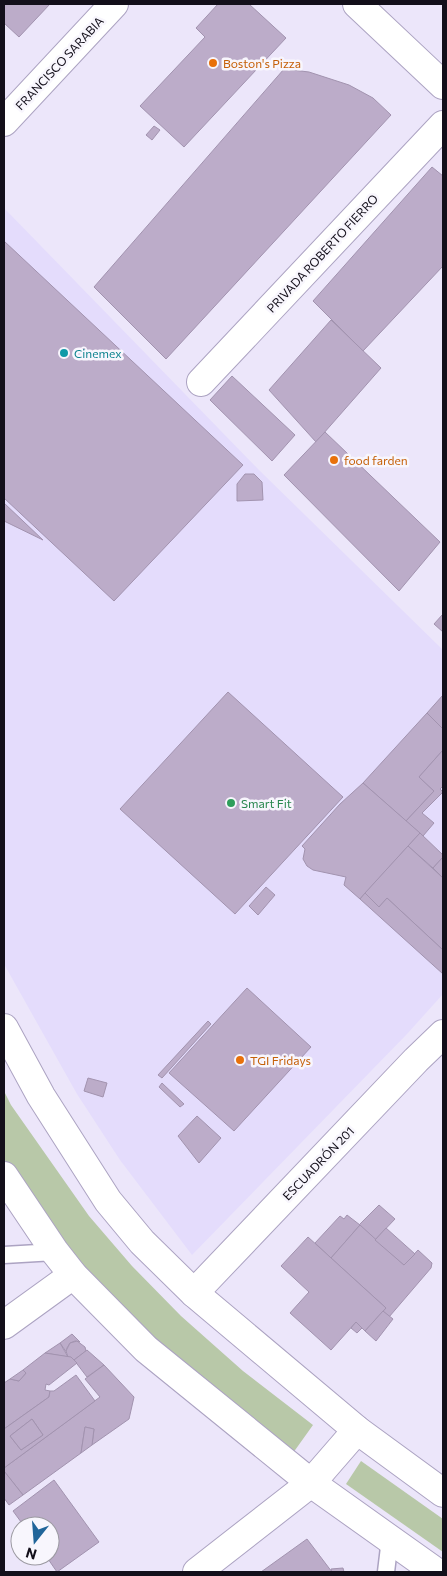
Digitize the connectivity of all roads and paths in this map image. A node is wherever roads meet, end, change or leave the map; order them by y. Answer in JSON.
{"nodes":[{"id":1,"x":114,"y":4,"type":"edge"},
{"id":2,"x":357,"y":4,"type":"edge"},
{"id":3,"x":443,"y":85,"type":"edge"},
{"id":4,"x":4,"y":122,"type":"edge"},
{"id":5,"x":443,"y":125,"type":"edge"},
{"id":6,"x":201,"y":382,"type":"dead end"},
{"id":7,"x":4,"y":1028,"type":"edge"},
{"id":8,"x":443,"y":1034,"type":"edge"},
{"id":9,"x":4,"y":1176,"type":"edge"},
{"id":10,"x":55,"y":1252,"type":"junction"},
{"id":11,"x":4,"y":1255,"type":"edge"},
{"id":12,"x":73,"y":1275,"type":"junction"},
{"id":13,"x":194,"y":1293,"type":"junction"},
{"id":14,"x":4,"y":1325,"type":"edge"},
{"id":15,"x":357,"y":1430,"type":"junction"},
{"id":16,"x":311,"y":1483,"type":"junction"},
{"id":17,"x":443,"y":1493,"type":"edge"},
{"id":18,"x":390,"y":1540,"type":"junction"},
{"id":19,"x":423,"y":1568,"type":"edge"},
{"id":20,"x":197,"y":1572,"type":"edge"},
{"id":21,"x":386,"y":1572,"type":"edge"}],
"edges":[{"from":1,"to":4,"type":"main road","name":"FRANCISCO SARABIA"},
{"from":2,"to":3,"type":"main road"},
{"from":5,"to":6,"type":"main road","name":"PRIVADA ROBERTO FIERRO"},
{"from":7,"to":13,"type":"main road"},
{"from":8,"to":13,"type":"main road","name":"ESCUADRÓN 201"},
{"from":9,"to":10,"type":"main road"},
{"from":10,"to":11,"type":"lane"},
{"from":10,"to":12,"type":"main road"},
{"from":12,"to":14,"type":"main road"},
{"from":12,"to":16,"type":"main road"},
{"from":13,"to":15,"type":"main road"},
{"from":15,"to":16,"type":"main road"},
{"from":15,"to":17,"type":"main road"},
{"from":16,"to":18,"type":"main road"},
{"from":16,"to":20,"type":"main road"},
{"from":18,"to":19,"type":"main road"},
{"from":18,"to":21,"type":"lane"}]}
